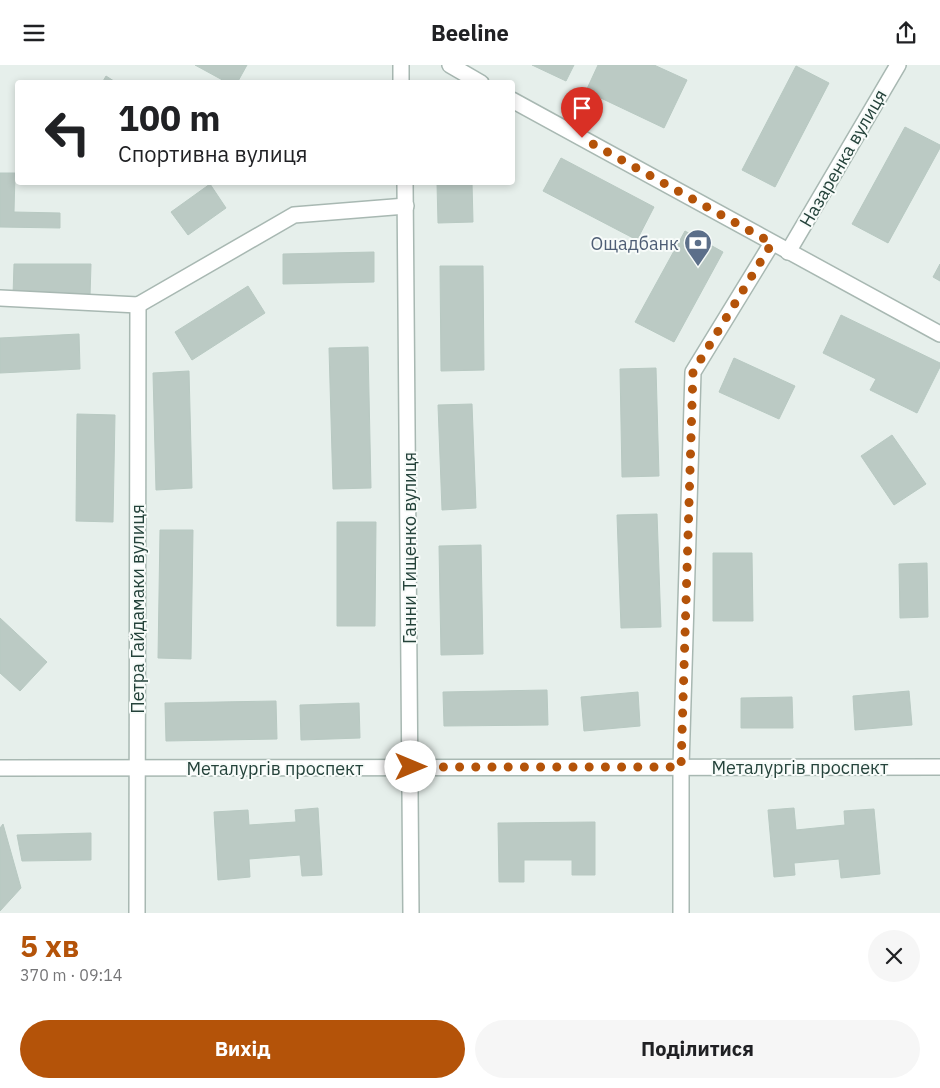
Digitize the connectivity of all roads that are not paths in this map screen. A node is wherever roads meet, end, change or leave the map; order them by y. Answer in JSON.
{"nodes":[{"id":1,"x":401,"y":65,"type":"edge"},
{"id":2,"x":450,"y":65,"type":"edge"},
{"id":3,"x":898,"y":65,"type":"edge"},
{"id":4,"x":402,"y":80,"type":"edge"},
{"id":5,"x":477,"y":80,"type":"edge"},
{"id":6,"x":515,"y":102,"type":"edge"},
{"id":7,"x":406,"y":185,"type":"edge"},
{"id":8,"x":406,"y":206,"type":"junction"},
{"id":9,"x":772,"y":243,"type":"junction"},
{"id":10,"x":788,"y":252,"type":"junction"},
{"id":11,"x":0,"y":298,"type":"edge"},
{"id":12,"x":138,"y":305,"type":"junction"},
{"id":13,"x":940,"y":334,"type":"edge"},
{"id":14,"x":411,"y":767,"type":"junction"},
{"id":15,"x":681,"y":767,"type":"junction"},
{"id":16,"x":940,"y":767,"type":"edge"},
{"id":17,"x":0,"y":768,"type":"edge"},
{"id":18,"x":137,"y":768,"type":"junction"},
{"id":19,"x":137,"y":913,"type":"edge"},
{"id":20,"x":411,"y":913,"type":"edge"},
{"id":21,"x":681,"y":913,"type":"edge"}],
"edges":[{"from":1,"to":4,"type":"street"},
{"from":2,"to":5,"type":"street"},
{"from":3,"to":10,"type":"street","name":"Назаренка вулиця"},
{"from":6,"to":9,"type":"street"},
{"from":7,"to":8,"type":"street","name":"Ганни Тищенко вулиця"},
{"from":8,"to":12,"type":"street"},
{"from":8,"to":14,"type":"street","name":"Ганни Тищенко вулиця"},
{"from":9,"to":10,"type":"street"},
{"from":9,"to":15,"type":"street"},
{"from":10,"to":13,"type":"street"},
{"from":11,"to":12,"type":"street"},
{"from":12,"to":18,"type":"street","name":"Петра Гайдамаки вулиця"},
{"from":14,"to":15,"type":"street","name":"Металургів проспект"},
{"from":14,"to":18,"type":"street","name":"Металургів проспект"},
{"from":14,"to":20,"type":"street","name":"Ганни Тищенко вулиця"},
{"from":15,"to":16,"type":"street","name":"Металургів проспект"},
{"from":15,"to":21,"type":"street"},
{"from":17,"to":18,"type":"street","name":"Металургів проспект"},
{"from":18,"to":19,"type":"street","name":"Петра Гайдамаки вулиця"}]}
